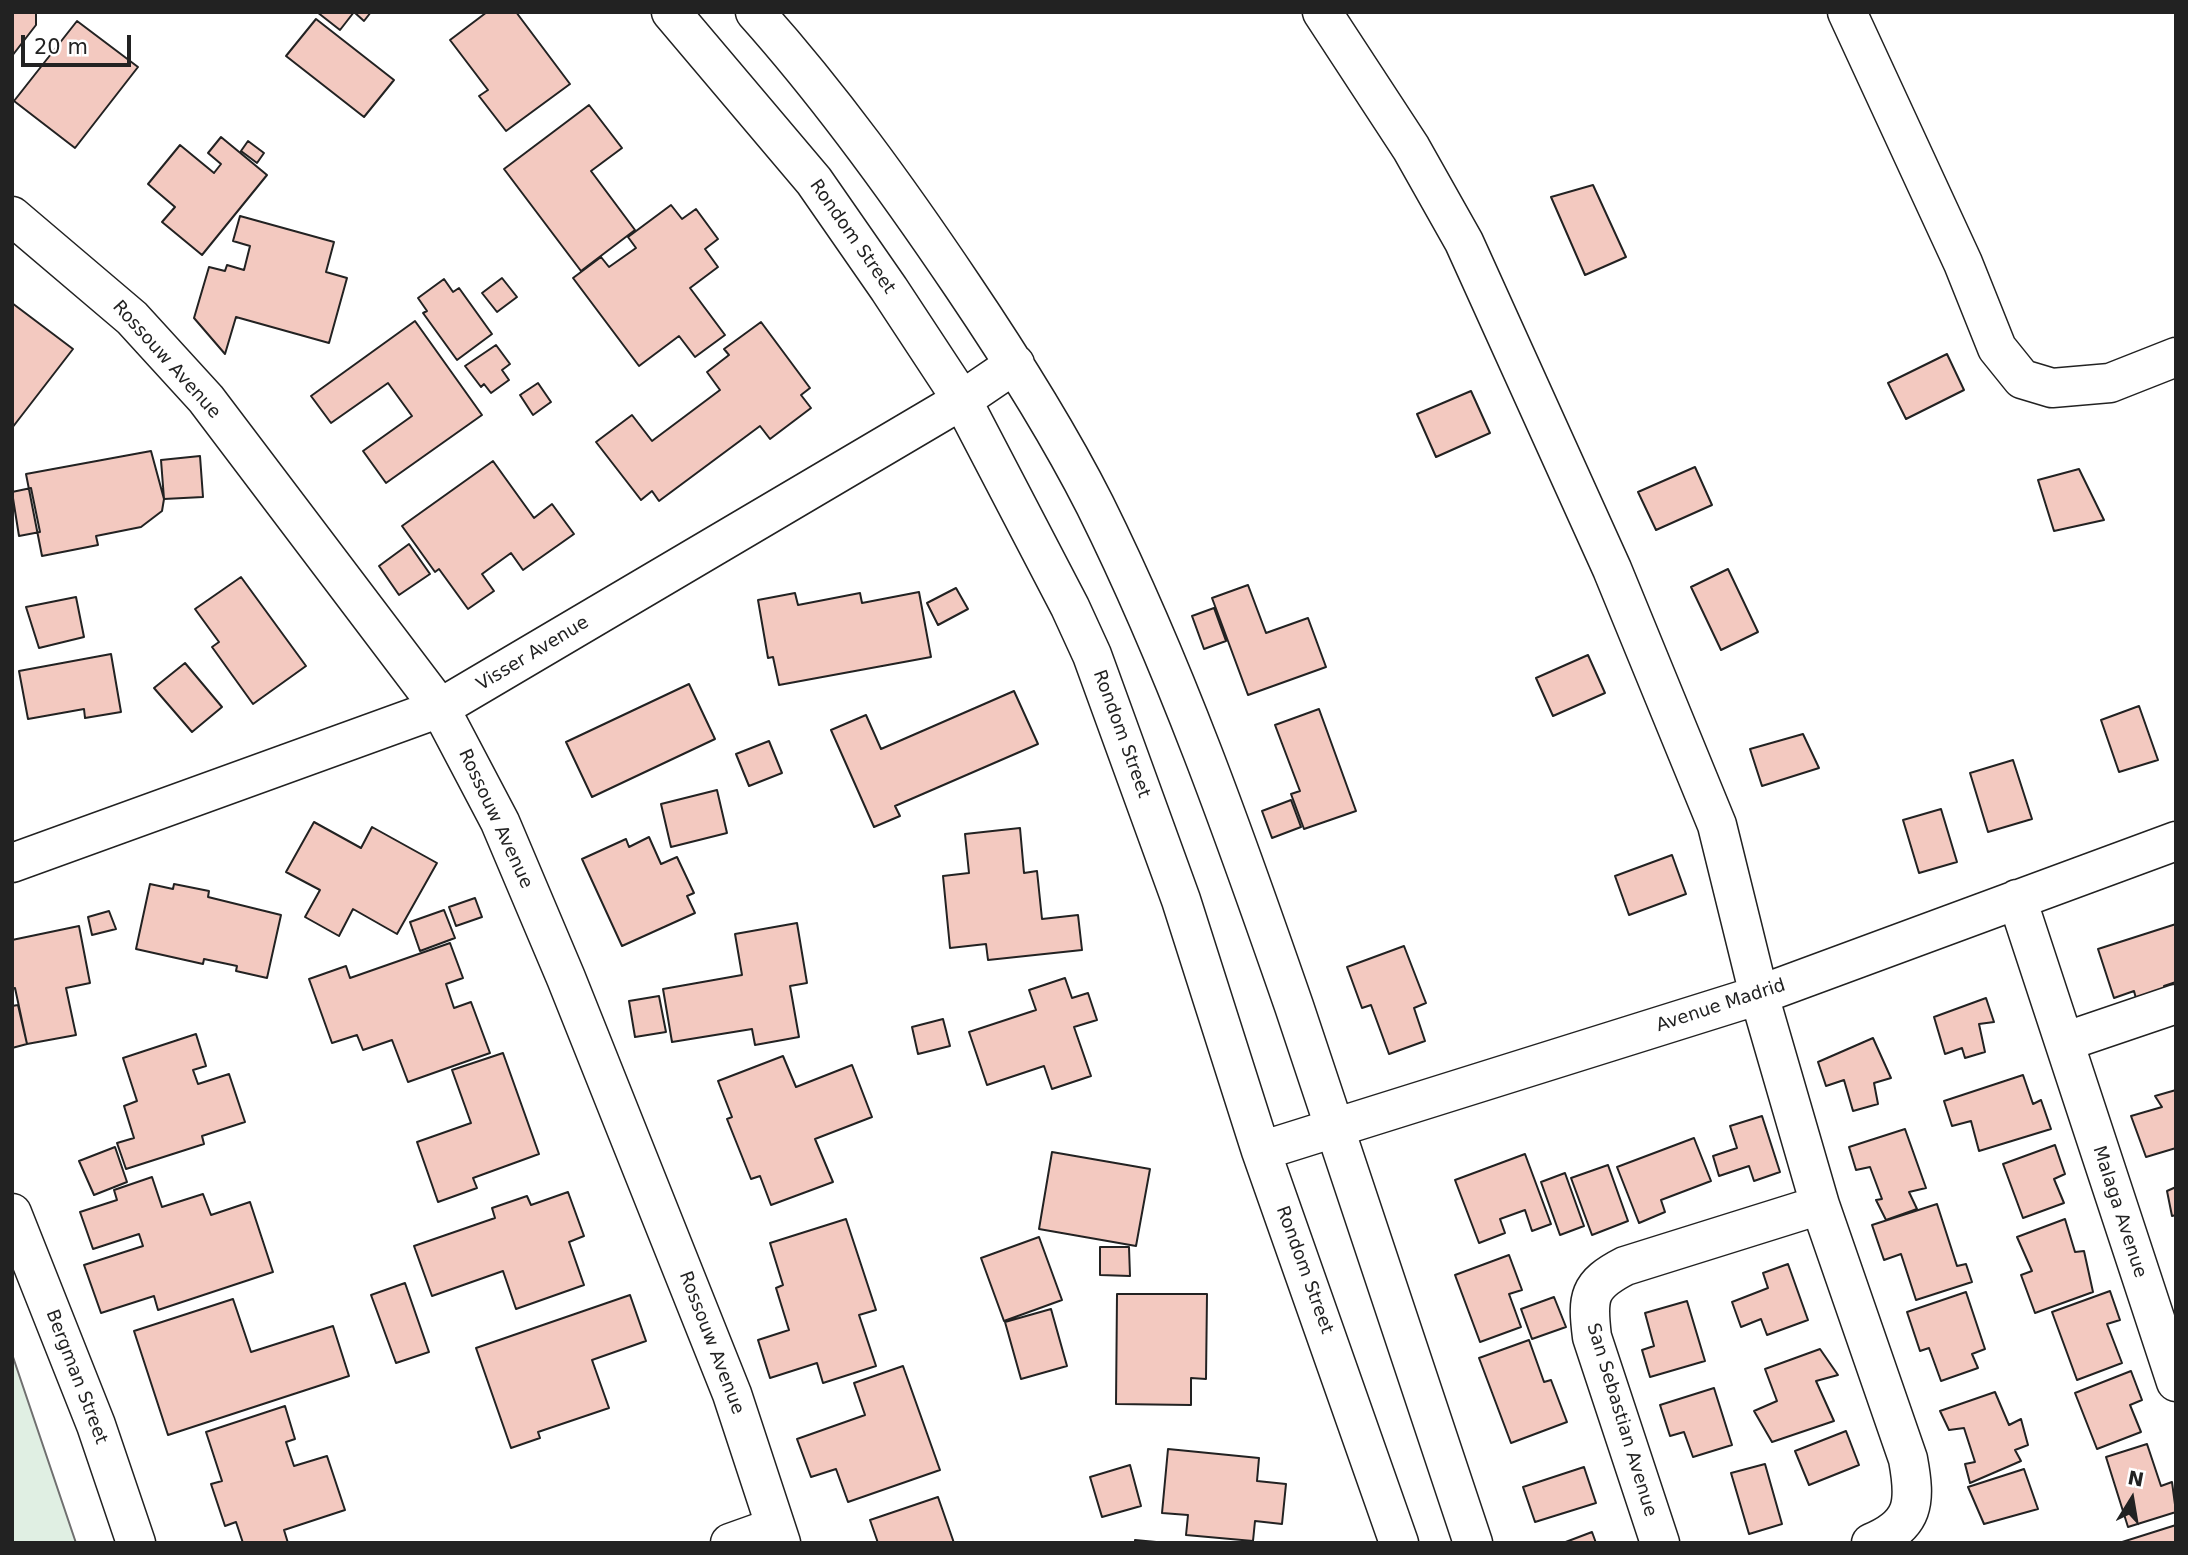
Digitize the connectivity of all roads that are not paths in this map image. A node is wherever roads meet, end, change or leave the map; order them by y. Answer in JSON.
{"nodes":[{"id":1,"x":671,"y":12,"type":"edge"},
{"id":2,"x":754,"y":12,"type":"edge"},
{"id":3,"x":1322,"y":12,"type":"edge"},
{"id":4,"x":1847,"y":12,"type":"edge"},
{"id":5,"x":12,"y":216,"type":"edge"},
{"id":6,"x":2176,"y":357,"type":"edge"},
{"id":7,"x":1015,"y":364,"type":"junction"},
{"id":8,"x":962,"y":400,"type":"junction"},
{"id":9,"x":440,"y":708,"type":"junction"},
{"id":10,"x":2176,"y":841,"type":"edge"},
{"id":11,"x":12,"y":863,"type":"edge"},
{"id":12,"x":2017,"y":899,"type":"junction"},
{"id":13,"x":1759,"y":995,"type":"junction"},
{"id":14,"x":2176,"y":1004,"type":"edge"},
{"id":15,"x":2064,"y":1041,"type":"junction"},
{"id":16,"x":1335,"y":1126,"type":"junction"},
{"id":17,"x":1261,"y":1151,"type":"junction"},
{"id":18,"x":1820,"y":1205,"type":"junction"},
{"id":19,"x":12,"y":1213,"type":"edge"},
{"id":20,"x":2176,"y":1382,"type":"edge"},
{"id":21,"x":778,"y":1535,"type":"edge"},
{"id":22,"x":136,"y":1543,"type":"edge"},
{"id":23,"x":730,"y":1543,"type":"edge"},
{"id":24,"x":1399,"y":1543,"type":"edge"},
{"id":25,"x":1473,"y":1543,"type":"edge"},
{"id":26,"x":1660,"y":1543,"type":"edge"},
{"id":27,"x":1871,"y":1543,"type":"edge"}],
"edges":[{"from":1,"to":8,"type":"street","name":"Rondom Street"},
{"from":2,"to":7,"type":"street"},
{"from":3,"to":13,"type":"street"},
{"from":4,"to":6,"type":"street"},
{"from":5,"to":9,"type":"street","name":"Rossouw Avenue"},
{"from":7,"to":8,"type":"street","name":"Visser Avenue"},
{"from":7,"to":16,"type":"street"},
{"from":8,"to":9,"type":"street","name":"Visser Avenue"},
{"from":8,"to":17,"type":"street","name":"Rondom Street"},
{"from":9,"to":11,"type":"street","name":"Visser Avenue"},
{"from":9,"to":21,"type":"street","name":"Rossouw Avenue"},
{"from":10,"to":12,"type":"street","name":"Avenue Madrid"},
{"from":12,"to":13,"type":"street","name":"Avenue Madrid"},
{"from":12,"to":15,"type":"street","name":"Malaga Avenue"},
{"from":13,"to":16,"type":"street","name":"Avenue Madrid"},
{"from":13,"to":18,"type":"street"},
{"from":14,"to":15,"type":"street"},
{"from":15,"to":20,"type":"street","name":"Malaga Avenue"},
{"from":16,"to":17,"type":"street","name":"Avenue Madrid"},
{"from":16,"to":25,"type":"street"},
{"from":17,"to":24,"type":"street","name":"Rondom Street"},
{"from":18,"to":26,"type":"street","name":"San Sebastian Avenue"},
{"from":18,"to":27,"type":"street"},
{"from":19,"to":22,"type":"street","name":"Bergman Street"},
{"from":21,"to":23,"type":"street"}]}
